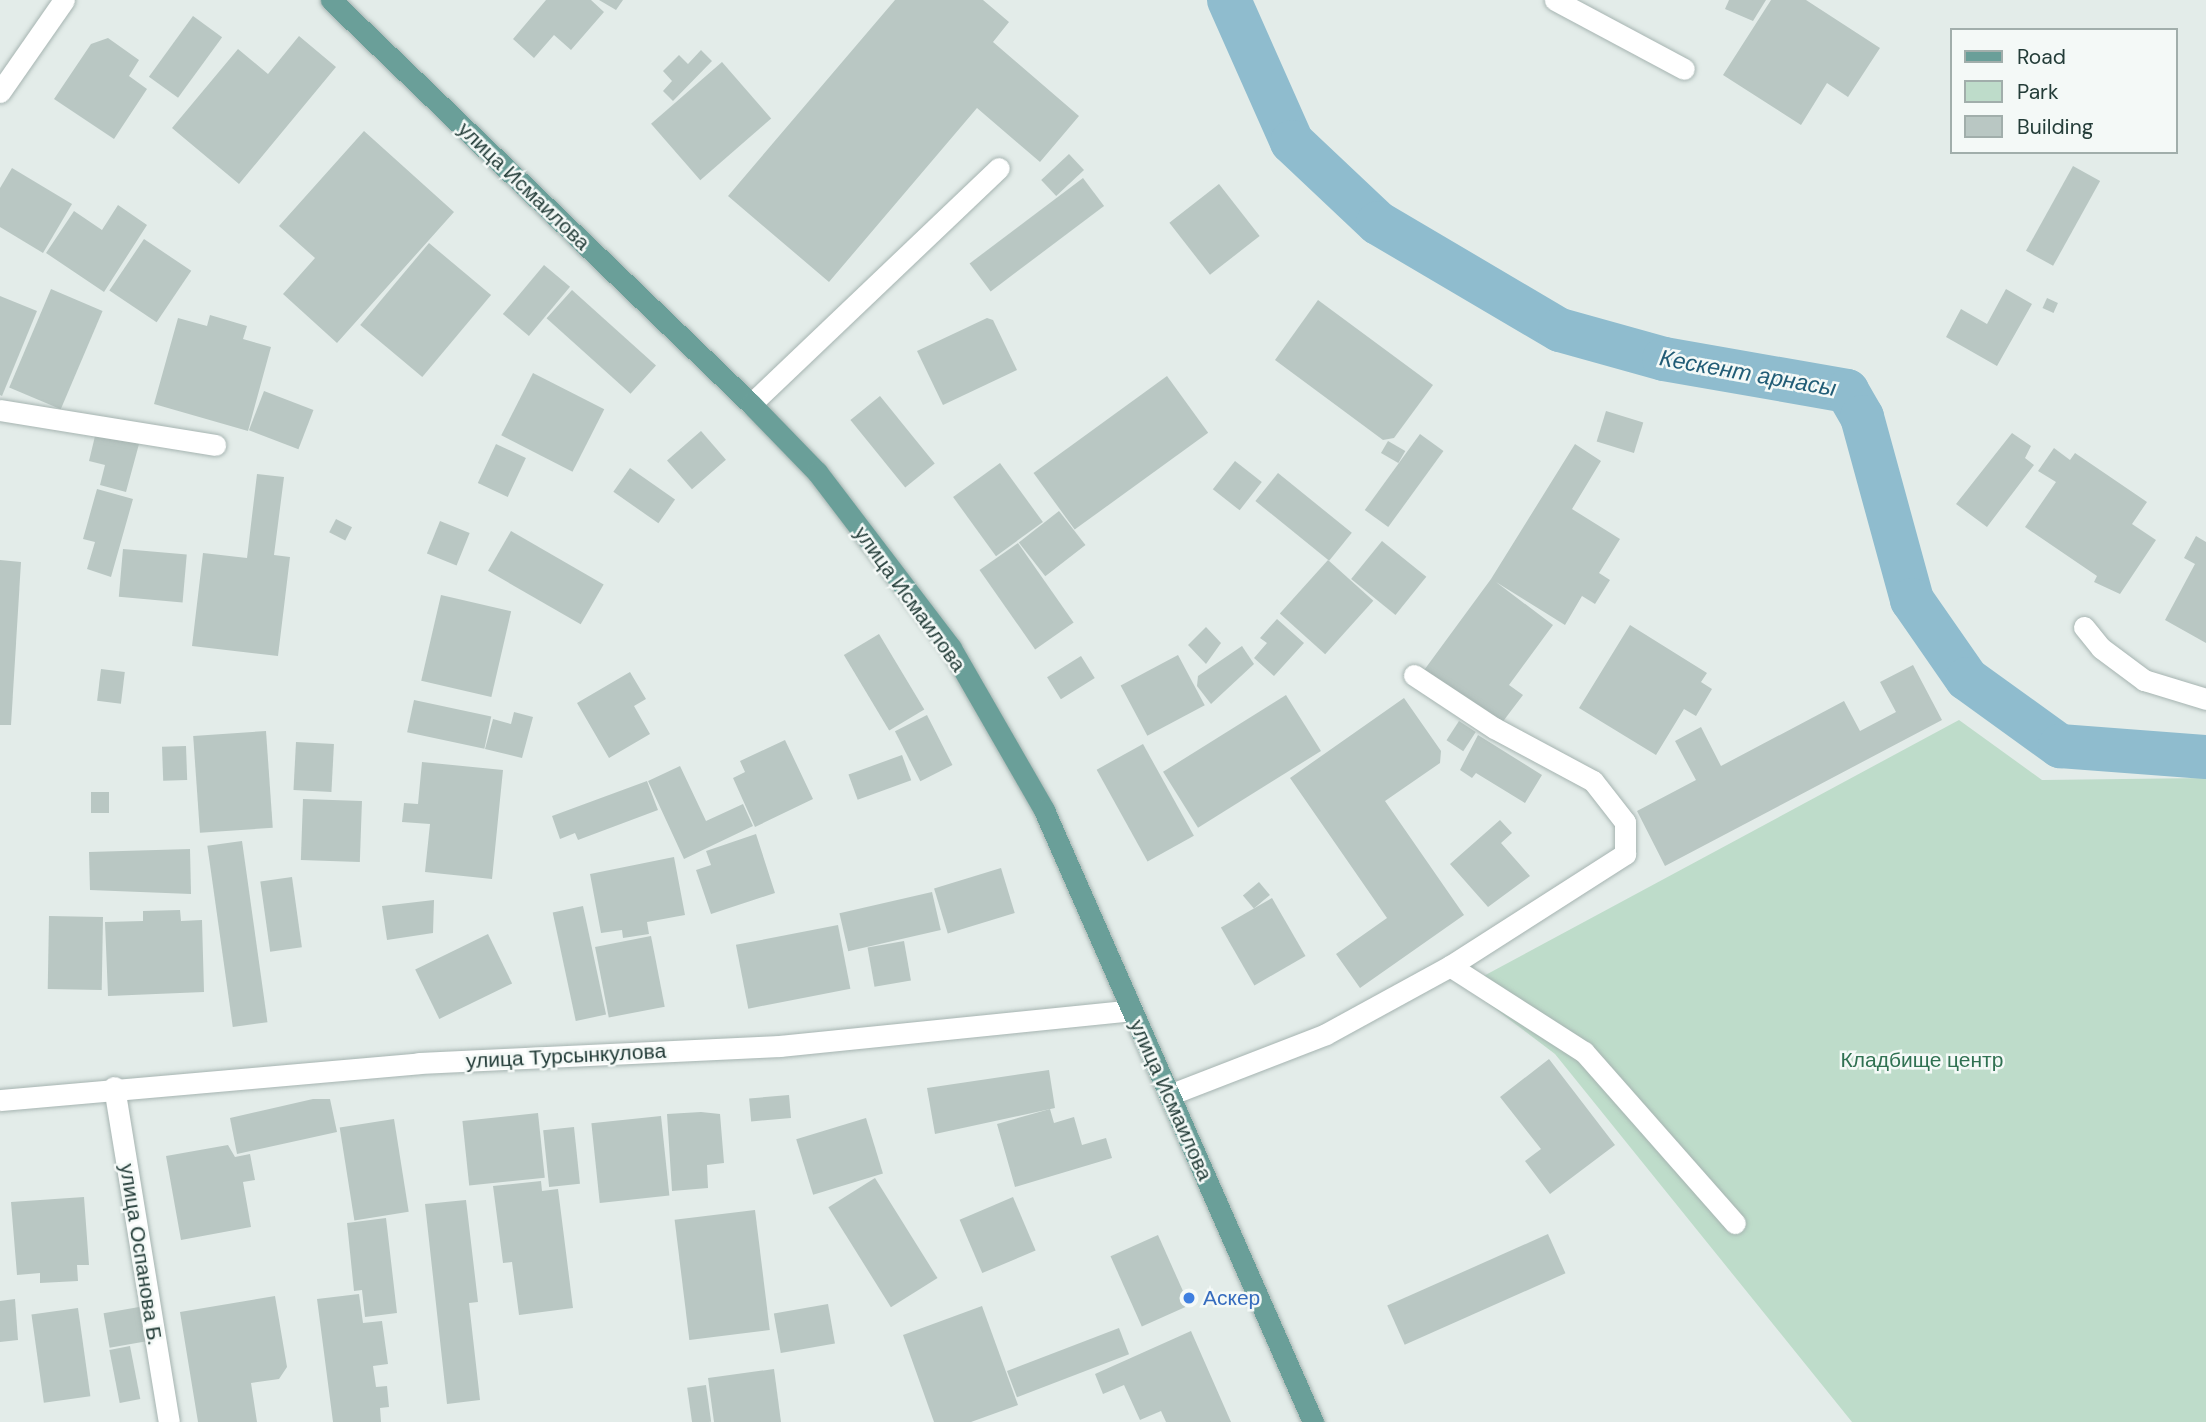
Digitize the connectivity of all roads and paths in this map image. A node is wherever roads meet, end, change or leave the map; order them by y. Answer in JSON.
{"nodes":[{"id":1,"x":64,"y":0,"type":"edge"},
{"id":2,"x":331,"y":0,"type":"edge"},
{"id":3,"x":1555,"y":0,"type":"edge"},
{"id":4,"x":1684,"y":69,"type":"dead end"},
{"id":5,"x":0,"y":92,"type":"edge"},
{"id":6,"x":999,"y":168,"type":"dead end"},
{"id":7,"x":751,"y":404,"type":"junction"},
{"id":8,"x":0,"y":410,"type":"edge"},
{"id":9,"x":215,"y":445,"type":"dead end"},
{"id":10,"x":2084,"y":627,"type":"dead end"},
{"id":11,"x":1414,"y":676,"type":"dead end"},
{"id":12,"x":2206,"y":699,"type":"edge"},
{"id":13,"x":1450,"y":966,"type":"junction"},
{"id":14,"x":1132,"y":1010,"type":"junction"},
{"id":15,"x":114,"y":1087,"type":"junction"},
{"id":16,"x":1168,"y":1095,"type":"junction"},
{"id":17,"x":0,"y":1100,"type":"edge"},
{"id":18,"x":1735,"y":1223,"type":"dead end"},
{"id":19,"x":169,"y":1422,"type":"edge"},
{"id":20,"x":1313,"y":1422,"type":"edge"}],
"edges":[{"from":1,"to":5,"type":"street"},
{"from":2,"to":7,"type":"main road","name":"улица Исмаилова"},
{"from":3,"to":4,"type":"street"},
{"from":6,"to":7,"type":"street"},
{"from":7,"to":14,"type":"main road","name":"улица Исмаилова"},
{"from":8,"to":9,"type":"street"},
{"from":10,"to":12,"type":"street"},
{"from":11,"to":13,"type":"street"},
{"from":13,"to":16,"type":"street"},
{"from":13,"to":18,"type":"street"},
{"from":14,"to":15,"type":"street","name":"улица Турсынкулова"},
{"from":14,"to":16,"type":"main road","name":"улица Исмаилова"},
{"from":15,"to":17,"type":"street","name":"улица Турсынкулова"},
{"from":15,"to":19,"type":"street","name":"улица Оспанова Б."},
{"from":16,"to":20,"type":"main road","name":"улица Исмаилова"}]}
